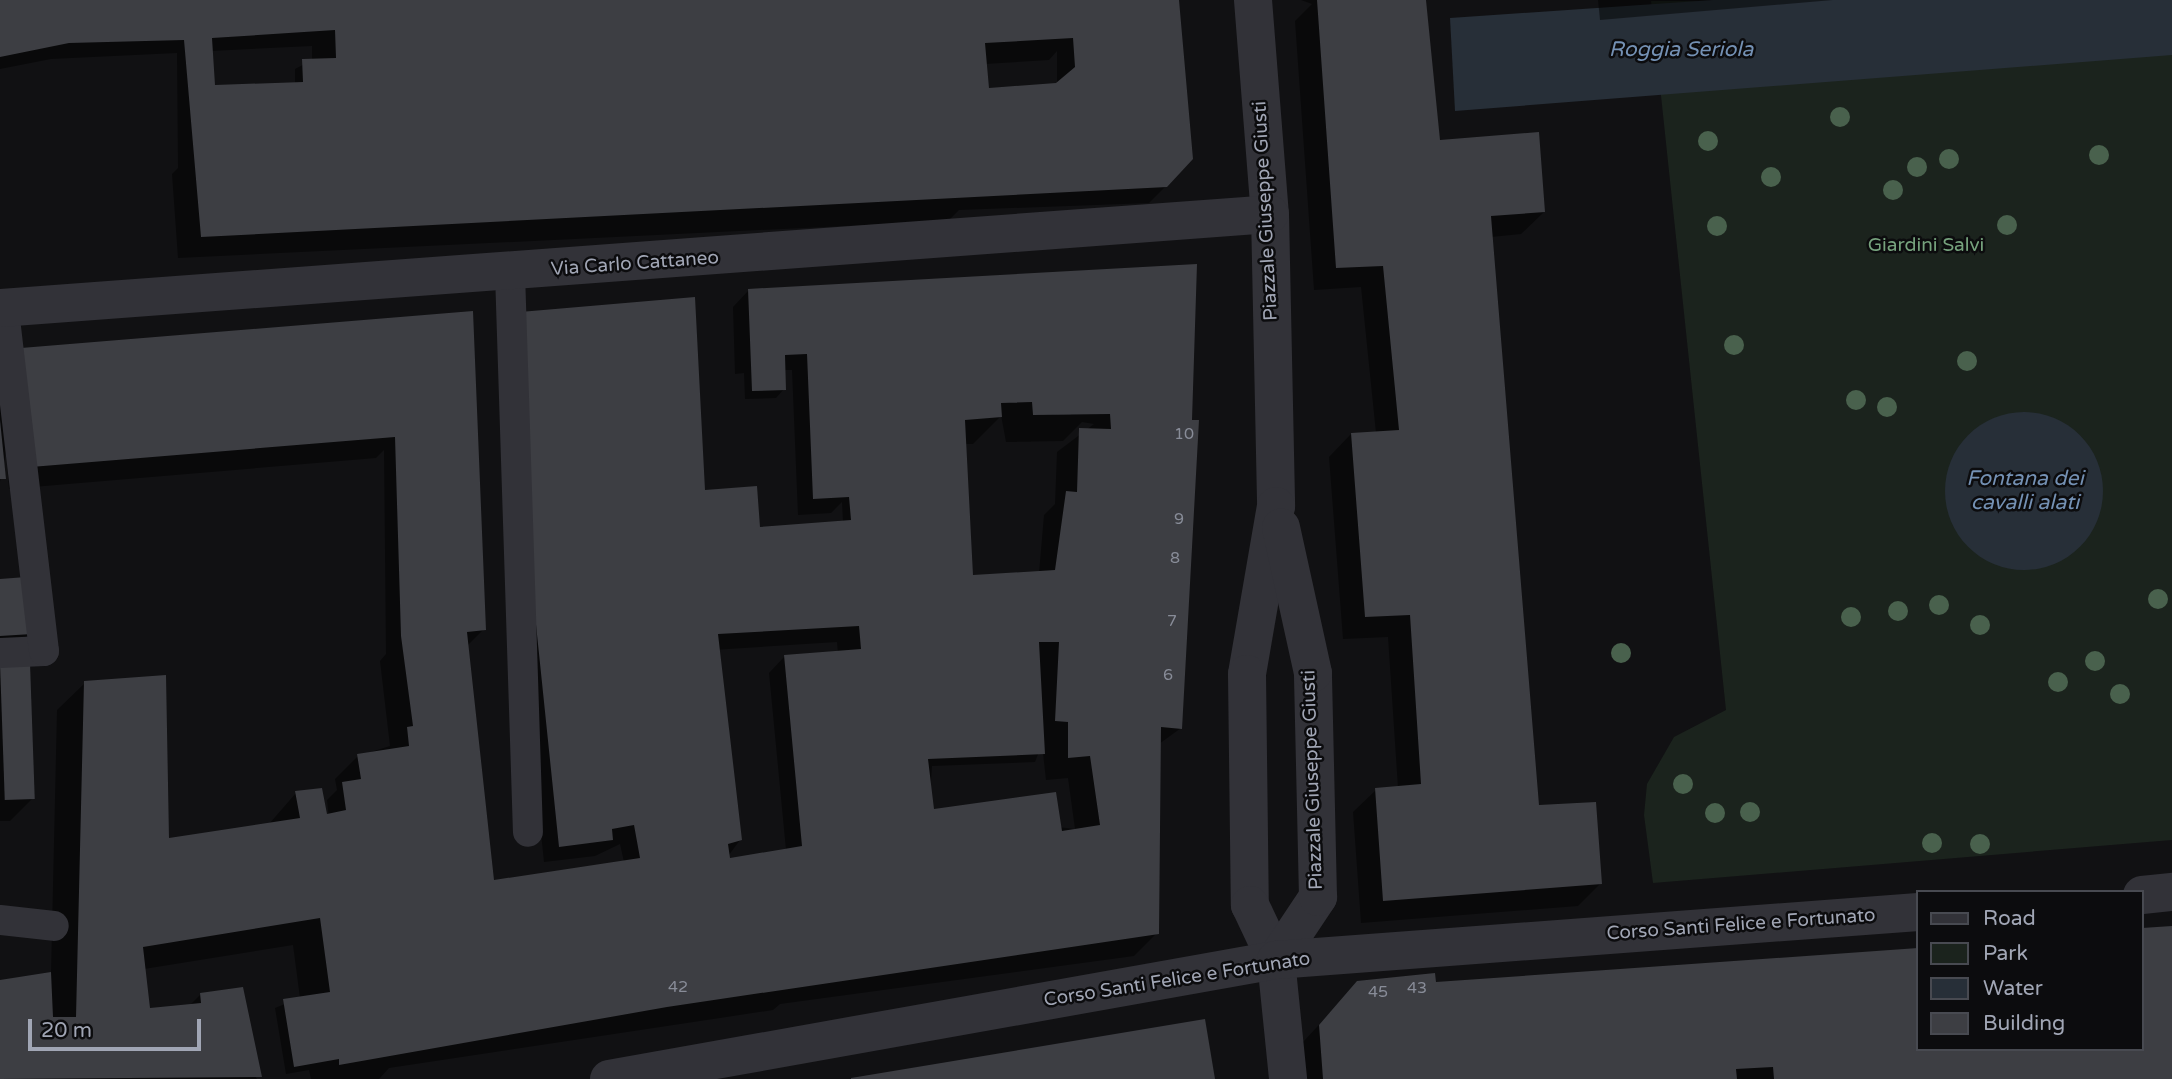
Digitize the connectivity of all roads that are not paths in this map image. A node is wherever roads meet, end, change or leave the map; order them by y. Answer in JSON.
{"nodes":[{"id":1,"x":1254,"y":0,"type":"edge"},
{"id":2,"x":1270,"y":214,"type":"junction"},
{"id":3,"x":510,"y":273,"type":"junction"},
{"id":4,"x":2,"y":308,"type":"edge"},
{"id":5,"x":1276,"y":506,"type":"junction"},
{"id":6,"x":0,"y":653,"type":"edge"},
{"id":7,"x":528,"y":832,"type":"dead end"},
{"id":8,"x":2172,"y":892,"type":"edge"},
{"id":9,"x":2144,"y":895,"type":"edge"},
{"id":10,"x":1916,"y":912,"type":"edge"},
{"id":11,"x":0,"y":920,"type":"edge"},
{"id":12,"x":54,"y":926,"type":"dead end"},
{"id":13,"x":1276,"y":960,"type":"junction"},
{"id":14,"x":609,"y":1079,"type":"edge"},
{"id":15,"x":1288,"y":1079,"type":"edge"}],
"edges":[{"from":1,"to":2,"type":"street","name":"Piazzale Giuseppe Giusti"},
{"from":2,"to":3,"type":"street","name":"Via Carlo Cattaneo"},
{"from":2,"to":5,"type":"street","name":"Piazzale Giuseppe Giusti"},
{"from":3,"to":4,"type":"street","name":"Via Carlo Cattaneo"},
{"from":3,"to":7,"type":"lane"},
{"from":4,"to":6,"type":"lane"},
{"from":5,"to":13,"type":"street","name":"Piazzale Giuseppe Giusti"},
{"from":5,"to":13,"type":"street","name":"Piazzale Giuseppe Giusti"},
{"from":8,"to":9,"type":"street"},
{"from":10,"to":13,"type":"street","name":"Corso Santi Felice e Fortunato"},
{"from":11,"to":12,"type":"lane"},
{"from":13,"to":14,"type":"street","name":"Corso Santi Felice e Fortunato"},
{"from":13,"to":15,"type":"street"}]}
